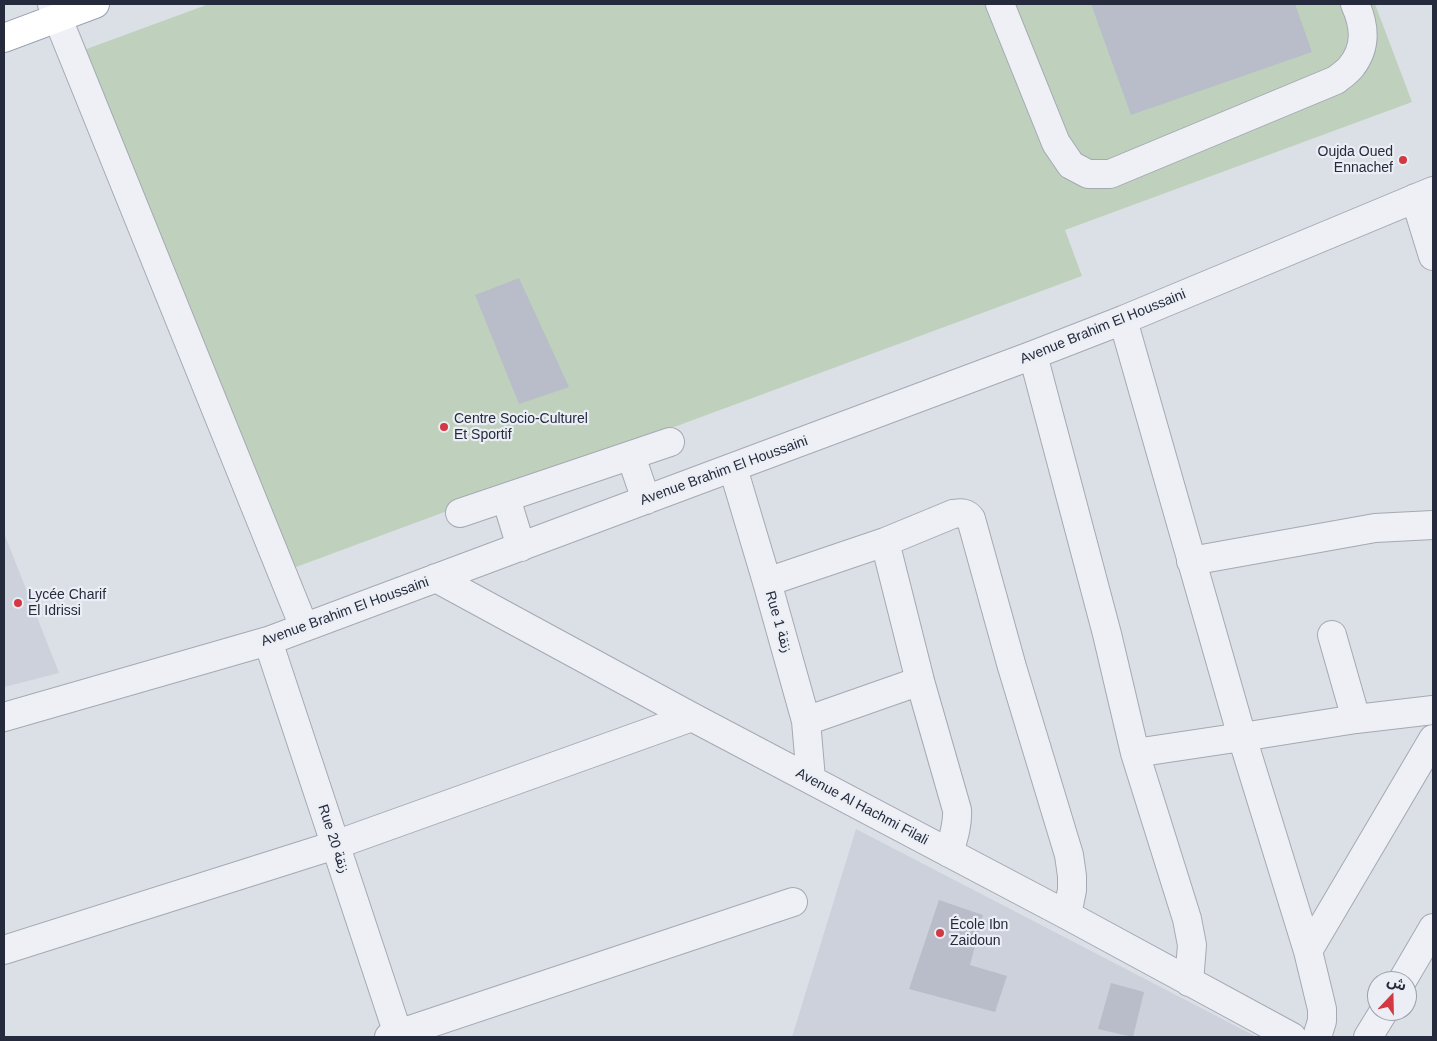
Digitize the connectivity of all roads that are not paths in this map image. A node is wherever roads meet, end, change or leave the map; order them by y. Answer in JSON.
{"nodes":[{"id":1,"x":95,"y":4,"type":"edge"},
{"id":2,"x":1000,"y":4,"type":"edge"},
{"id":3,"x":1356,"y":4,"type":"edge"},
{"id":4,"x":55,"y":11,"type":"edge"},
{"id":5,"x":4,"y":38,"type":"edge"},
{"id":6,"x":1424,"y":194,"type":"edge"},
{"id":7,"x":1433,"y":256,"type":"edge"},
{"id":8,"x":1123,"y":320,"type":"junction"},
{"id":9,"x":1033,"y":355,"type":"junction"},
{"id":10,"x":670,"y":442,"type":"dead end"},
{"id":11,"x":631,"y":456,"type":"junction"},
{"id":12,"x":733,"y":468,"type":"junction"},
{"id":13,"x":506,"y":498,"type":"junction"},
{"id":14,"x":646,"y":500,"type":"junction"},
{"id":15,"x":460,"y":514,"type":"dead end"},
{"id":16,"x":1433,"y":525,"type":"edge"},
{"id":17,"x":885,"y":542,"type":"junction"},
{"id":18,"x":521,"y":546,"type":"junction"},
{"id":19,"x":1191,"y":561,"type":"junction"},
{"id":20,"x":436,"y":578,"type":"junction"},
{"id":21,"x":767,"y":582,"type":"junction"},
{"id":22,"x":304,"y":627,"type":"junction"},
{"id":23,"x":1332,"y":635,"type":"dead end"},
{"id":24,"x":268,"y":641,"type":"junction"},
{"id":25,"x":920,"y":681,"type":"junction"},
{"id":26,"x":1433,"y":710,"type":"edge"},
{"id":27,"x":4,"y":717,"type":"edge"},
{"id":28,"x":692,"y":717,"type":"junction"},
{"id":29,"x":1356,"y":719,"type":"junction"},
{"id":30,"x":806,"y":721,"type":"junction"},
{"id":31,"x":1242,"y":738,"type":"junction"},
{"id":32,"x":1433,"y":739,"type":"edge"},
{"id":33,"x":1135,"y":753,"type":"junction"},
{"id":34,"x":811,"y":779,"type":"junction"},
{"id":35,"x":335,"y":845,"type":"junction"},
{"id":36,"x":949,"y":853,"type":"junction"},
{"id":37,"x":793,"y":902,"type":"dead end"},
{"id":38,"x":1067,"y":915,"type":"junction"},
{"id":39,"x":1433,"y":928,"type":"edge"},
{"id":40,"x":4,"y":950,"type":"edge"},
{"id":41,"x":1308,"y":951,"type":"junction"},
{"id":42,"x":1408,"y":971,"type":"edge"},
{"id":43,"x":1189,"y":982,"type":"junction"},
{"id":44,"x":1378,"y":1021,"type":"edge"},
{"id":45,"x":395,"y":1036,"type":"edge"},
{"id":46,"x":1288,"y":1036,"type":"edge"},
{"id":47,"x":1317,"y":1037,"type":"edge"},
{"id":48,"x":1368,"y":1037,"type":"edge"}],
"edges":[{"from":1,"to":4,"type":"main road"},
{"from":2,"to":3,"type":"street"},
{"from":4,"to":5,"type":"main road"},
{"from":4,"to":22,"type":"street"},
{"from":6,"to":7,"type":"street"},
{"from":6,"to":8,"type":"street","name":"Avenue Brahim El Houssaini"},
{"from":8,"to":9,"type":"street","name":"Avenue Brahim El Houssaini"},
{"from":8,"to":19,"type":"street"},
{"from":9,"to":12,"type":"street","name":"Avenue Brahim El Houssaini"},
{"from":9,"to":33,"type":"street"},
{"from":10,"to":11,"type":"street"},
{"from":11,"to":13,"type":"street"},
{"from":11,"to":14,"type":"street"},
{"from":12,"to":14,"type":"street","name":"Avenue Brahim El Houssaini"},
{"from":12,"to":21,"type":"street","name":"Rue 1 زنقة"},
{"from":13,"to":15,"type":"street"},
{"from":13,"to":18,"type":"street"},
{"from":14,"to":18,"type":"street","name":"Avenue Brahim El Houssaini"},
{"from":16,"to":19,"type":"street"},
{"from":17,"to":21,"type":"street"},
{"from":17,"to":25,"type":"street"},
{"from":17,"to":38,"type":"street"},
{"from":18,"to":20,"type":"street","name":"Avenue Brahim El Houssaini"},
{"from":19,"to":31,"type":"street"},
{"from":20,"to":22,"type":"street","name":"Avenue Brahim El Houssaini"},
{"from":20,"to":28,"type":"street","name":"Avenue Al Hachmi Filali"},
{"from":21,"to":30,"type":"street","name":"Rue 1 زنقة"},
{"from":22,"to":24,"type":"street","name":"Avenue Brahim El Houssaini"},
{"from":23,"to":29,"type":"street"},
{"from":24,"to":27,"type":"street","name":"Avenue Brahim El Houssaini"},
{"from":24,"to":35,"type":"street","name":"Rue 20 زنقة"},
{"from":25,"to":30,"type":"street"},
{"from":25,"to":36,"type":"street"},
{"from":26,"to":29,"type":"street"},
{"from":28,"to":34,"type":"street","name":"Avenue Al Hachmi Filali"},
{"from":28,"to":35,"type":"street"},
{"from":29,"to":31,"type":"street"},
{"from":30,"to":34,"type":"street","name":"Rue 1 زنقة"},
{"from":31,"to":33,"type":"street"},
{"from":31,"to":41,"type":"street"},
{"from":32,"to":41,"type":"street"},
{"from":33,"to":43,"type":"street"},
{"from":34,"to":36,"type":"street","name":"Avenue Al Hachmi Filali"},
{"from":35,"to":40,"type":"street"},
{"from":35,"to":45,"type":"street","name":"Rue 20 زنقة"},
{"from":36,"to":38,"type":"street","name":"Avenue Al Hachmi Filali"},
{"from":37,"to":45,"type":"street"},
{"from":38,"to":43,"type":"street","name":"Avenue Al Hachmi Filali"},
{"from":39,"to":42,"type":"street"},
{"from":41,"to":47,"type":"street"},
{"from":43,"to":46,"type":"street","name":"Avenue Al Hachmi Filali"},
{"from":44,"to":48,"type":"street"}]}
